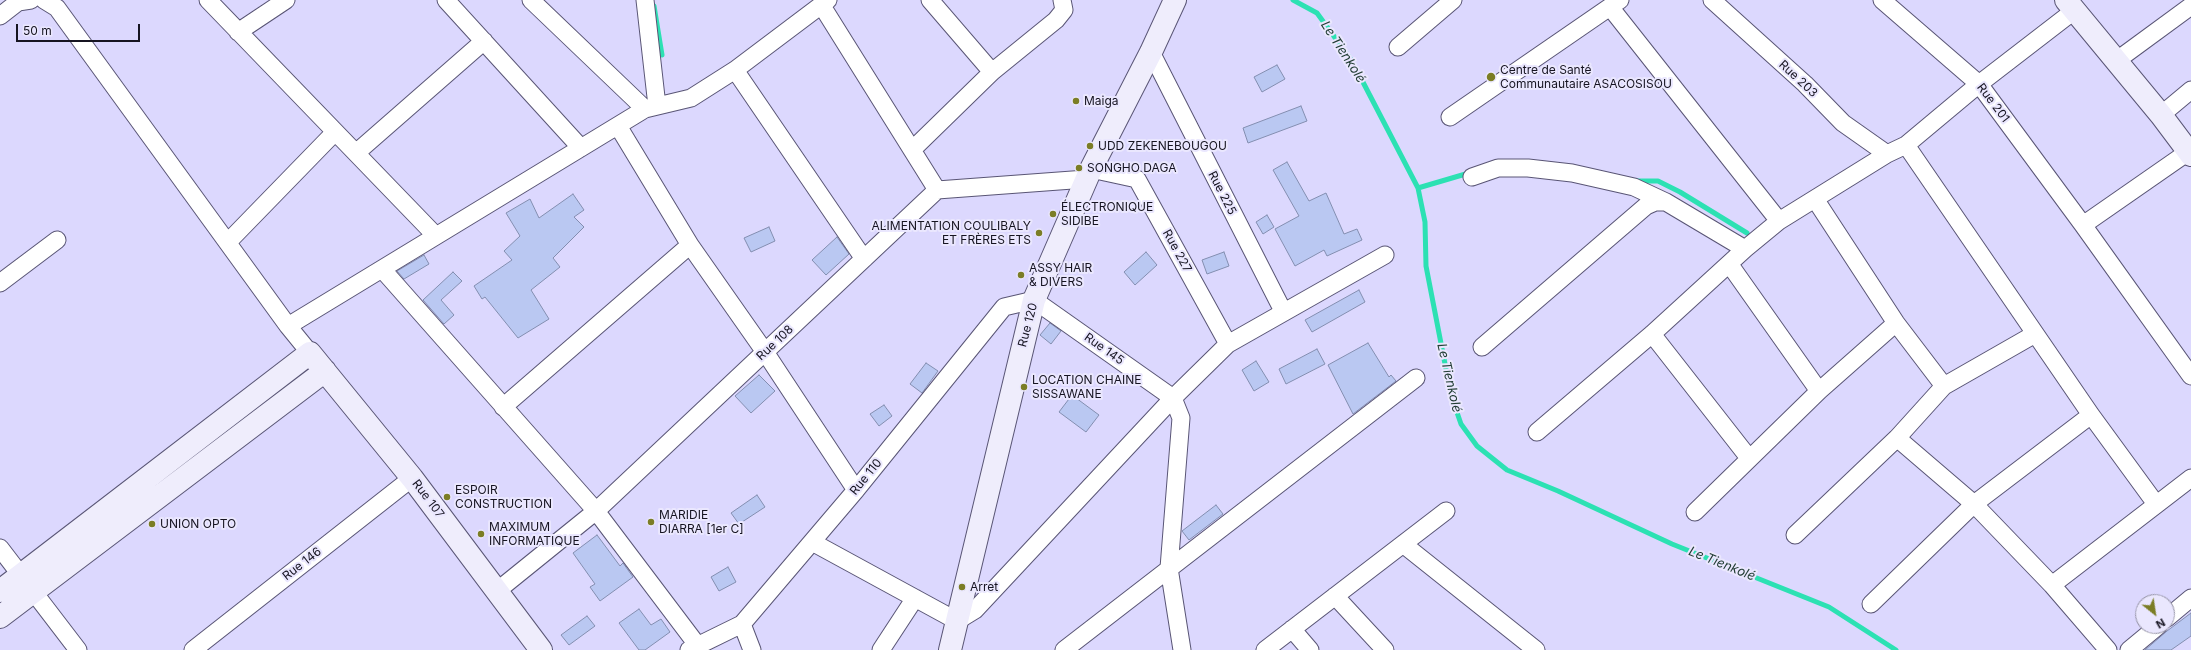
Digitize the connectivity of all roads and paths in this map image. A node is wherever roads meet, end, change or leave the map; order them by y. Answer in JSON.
{"nodes":[{"id":1,"x":208,"y":0,"type":"edge"},
{"id":2,"x":286,"y":0,"type":"edge"},
{"id":3,"x":446,"y":0,"type":"edge"},
{"id":4,"x":531,"y":0,"type":"edge"},
{"id":5,"x":645,"y":0,"type":"edge"},
{"id":6,"x":930,"y":0,"type":"edge"},
{"id":7,"x":1062,"y":0,"type":"edge"},
{"id":8,"x":1175,"y":0,"type":"edge"},
{"id":9,"x":1453,"y":0,"type":"edge"},
{"id":10,"x":1712,"y":0,"type":"edge"},
{"id":11,"x":1882,"y":0,"type":"edge"},
{"id":12,"x":24,"y":1,"type":"edge"},
{"id":13,"x":56,"y":3,"type":"edge"},
{"id":14,"x":825,"y":3,"type":"edge"},
{"id":15,"x":1615,"y":4,"type":"edge"},
{"id":16,"x":2071,"y":5,"type":"edge"},
{"id":17,"x":2191,"y":6,"type":"edge"},
{"id":18,"x":0,"y":16,"type":"edge"},
{"id":19,"x":238,"y":32,"type":"junction"},
{"id":20,"x":484,"y":41,"type":"junction"},
{"id":21,"x":1398,"y":47,"type":"dead end"},
{"id":22,"x":1151,"y":52,"type":"junction"},
{"id":23,"x":2116,"y":61,"type":"junction"},
{"id":24,"x":735,"y":70,"type":"junction"},
{"id":25,"x":992,"y":72,"type":"junction"},
{"id":26,"x":1979,"y":84,"type":"junction"},
{"id":27,"x":2191,"y":90,"type":"edge"},
{"id":28,"x":651,"y":108,"type":"junction"},
{"id":29,"x":2161,"y":116,"type":"junction"},
{"id":30,"x":1450,"y":117,"type":"dead end"},
{"id":31,"x":618,"y":126,"type":"junction"},
{"id":32,"x":335,"y":132,"type":"junction"},
{"id":33,"x":1906,"y":145,"type":"junction"},
{"id":34,"x":581,"y":148,"type":"junction"},
{"id":35,"x":912,"y":150,"type":"junction"},
{"id":36,"x":356,"y":153,"type":"junction"},
{"id":37,"x":2190,"y":153,"type":"edge"},
{"id":38,"x":1887,"y":154,"type":"junction"},
{"id":39,"x":1088,"y":174,"type":"junction"},
{"id":40,"x":1472,"y":177,"type":"dead end"},
{"id":41,"x":937,"y":190,"type":"junction"},
{"id":42,"x":1815,"y":199,"type":"junction"},
{"id":43,"x":1666,"y":202,"type":"junction"},
{"id":44,"x":1779,"y":221,"type":"junction"},
{"id":45,"x":2083,"y":224,"type":"junction"},
{"id":46,"x":436,"y":236,"type":"junction"},
{"id":47,"x":57,"y":240,"type":"dead end"},
{"id":48,"x":228,"y":242,"type":"junction"},
{"id":49,"x":690,"y":245,"type":"junction"},
{"id":50,"x":1745,"y":249,"type":"junction"},
{"id":51,"x":1385,"y":255,"type":"dead end"},
{"id":52,"x":864,"y":259,"type":"junction"},
{"id":53,"x":1730,"y":265,"type":"junction"},
{"id":54,"x":382,"y":269,"type":"junction"},
{"id":55,"x":0,"y":283,"type":"edge"},
{"id":56,"x":1034,"y":300,"type":"junction"},
{"id":57,"x":1283,"y":311,"type":"junction"},
{"id":58,"x":1896,"y":324,"type":"junction"},
{"id":59,"x":288,"y":326,"type":"junction"},
{"id":60,"x":1652,"y":334,"type":"junction"},
{"id":61,"x":2035,"y":334,"type":"junction"},
{"id":62,"x":1228,"y":344,"type":"junction"},
{"id":63,"x":1482,"y":347,"type":"dead end"},
{"id":64,"x":765,"y":352,"type":"junction"},
{"id":65,"x":310,"y":353,"type":"junction"},
{"id":66,"x":325,"y":371,"type":"junction"},
{"id":67,"x":2191,"y":376,"type":"edge"},
{"id":68,"x":1416,"y":378,"type":"dead end"},
{"id":69,"x":1944,"y":386,"type":"junction"},
{"id":70,"x":1819,"y":391,"type":"junction"},
{"id":71,"x":1173,"y":398,"type":"junction"},
{"id":72,"x":503,"y":407,"type":"junction"},
{"id":73,"x":2091,"y":415,"type":"junction"},
{"id":74,"x":1537,"y":432,"type":"dead end"},
{"id":75,"x":1897,"y":438,"type":"junction"},
{"id":76,"x":1749,"y":458,"type":"junction"},
{"id":77,"x":412,"y":478,"type":"junction"},
{"id":78,"x":2191,"y":478,"type":"edge"},
{"id":79,"x":856,"y":490,"type":"junction"},
{"id":80,"x":1974,"y":504,"type":"junction"},
{"id":81,"x":2156,"y":504,"type":"junction"},
{"id":82,"x":1446,"y":511,"type":"dead end"},
{"id":83,"x":596,"y":512,"type":"junction"},
{"id":84,"x":1695,"y":512,"type":"dead end"},
{"id":85,"x":1795,"y":535,"type":"dead end"},
{"id":86,"x":812,"y":542,"type":"junction"},
{"id":87,"x":1403,"y":544,"type":"junction"},
{"id":88,"x":0,"y":548,"type":"edge"},
{"id":89,"x":1169,"y":568,"type":"junction"},
{"id":90,"x":27,"y":583,"type":"junction"},
{"id":91,"x":2052,"y":585,"type":"junction"},
{"id":92,"x":0,"y":591,"type":"edge"},
{"id":93,"x":497,"y":591,"type":"junction"},
{"id":94,"x":1335,"y":596,"type":"junction"},
{"id":95,"x":915,"y":598,"type":"junction"},
{"id":96,"x":2191,"y":598,"type":"edge"},
{"id":97,"x":1871,"y":604,"type":"dead end"},
{"id":98,"x":2175,"y":611,"type":"edge"},
{"id":99,"x":0,"y":617,"type":"edge"},
{"id":100,"x":956,"y":621,"type":"junction"},
{"id":101,"x":742,"y":624,"type":"junction"},
{"id":102,"x":1292,"y":629,"type":"junction"},
{"id":103,"x":2148,"y":634,"type":"edge"},
{"id":104,"x":535,"y":648,"type":"edge"},
{"id":105,"x":693,"y":648,"type":"edge"},
{"id":106,"x":78,"y":650,"type":"edge"},
{"id":107,"x":193,"y":650,"type":"edge"},
{"id":108,"x":752,"y":650,"type":"edge"},
{"id":109,"x":881,"y":650,"type":"edge"},
{"id":110,"x":950,"y":650,"type":"edge"},
{"id":111,"x":1064,"y":650,"type":"edge"},
{"id":112,"x":1182,"y":650,"type":"edge"},
{"id":113,"x":1265,"y":650,"type":"edge"},
{"id":114,"x":1310,"y":650,"type":"edge"},
{"id":115,"x":1385,"y":650,"type":"edge"},
{"id":116,"x":1536,"y":650,"type":"edge"},
{"id":117,"x":2108,"y":650,"type":"edge"},
{"id":118,"x":2129,"y":650,"type":"edge"}],
"edges":[{"from":1,"to":19,"type":"street"},
{"from":2,"to":19,"type":"street"},
{"from":3,"to":20,"type":"street"},
{"from":4,"to":28,"type":"street"},
{"from":5,"to":28,"type":"street"},
{"from":6,"to":25,"type":"street"},
{"from":7,"to":25,"type":"street"},
{"from":8,"to":22,"type":"main road","name":"Rue 120"},
{"from":9,"to":21,"type":"street"},
{"from":10,"to":38,"type":"street","name":"Rue 203"},
{"from":11,"to":26,"type":"street","name":"Rue 201"},
{"from":12,"to":18,"type":"street"},
{"from":13,"to":48,"type":"street"},
{"from":14,"to":24,"type":"street"},
{"from":14,"to":35,"type":"street"},
{"from":15,"to":30,"type":"street"},
{"from":15,"to":44,"type":"street"},
{"from":16,"to":23,"type":"main road"},
{"from":16,"to":26,"type":"street"},
{"from":17,"to":23,"type":"street"},
{"from":19,"to":32,"type":"street"},
{"from":20,"to":34,"type":"street"},
{"from":20,"to":36,"type":"street"},
{"from":22,"to":39,"type":"main road","name":"Rue 120"},
{"from":22,"to":57,"type":"street","name":"Rue 225"},
{"from":23,"to":29,"type":"main road"},
{"from":24,"to":28,"type":"street"},
{"from":24,"to":52,"type":"street"},
{"from":25,"to":35,"type":"street"},
{"from":26,"to":33,"type":"street"},
{"from":26,"to":45,"type":"street","name":"Rue 201"},
{"from":27,"to":29,"type":"street"},
{"from":28,"to":31,"type":"street"},
{"from":29,"to":37,"type":"main road"},
{"from":31,"to":34,"type":"street"},
{"from":31,"to":49,"type":"street"},
{"from":32,"to":36,"type":"street"},
{"from":32,"to":48,"type":"street"},
{"from":33,"to":38,"type":"street"},
{"from":33,"to":61,"type":"street"},
{"from":34,"to":46,"type":"street"},
{"from":35,"to":41,"type":"street"},
{"from":36,"to":46,"type":"street"},
{"from":37,"to":45,"type":"street"},
{"from":38,"to":42,"type":"street"},
{"from":39,"to":41,"type":"street"},
{"from":39,"to":56,"type":"main road","name":"Rue 120"},
{"from":39,"to":62,"type":"street","name":"Rue 227"},
{"from":40,"to":43,"type":"street"},
{"from":41,"to":52,"type":"street","name":"Rue 108"},
{"from":42,"to":44,"type":"street"},
{"from":42,"to":58,"type":"street"},
{"from":43,"to":50,"type":"street"},
{"from":43,"to":63,"type":"street"},
{"from":44,"to":50,"type":"street"},
{"from":45,"to":67,"type":"street","name":"Rue 201"},
{"from":46,"to":54,"type":"street"},
{"from":47,"to":55,"type":"street"},
{"from":48,"to":59,"type":"street"},
{"from":49,"to":64,"type":"street"},
{"from":49,"to":72,"type":"street"},
{"from":50,"to":53,"type":"street"},
{"from":51,"to":57,"type":"street"},
{"from":52,"to":64,"type":"street","name":"Rue 108"},
{"from":53,"to":60,"type":"street"},
{"from":53,"to":70,"type":"street"},
{"from":54,"to":59,"type":"street"},
{"from":54,"to":72,"type":"street"},
{"from":56,"to":71,"type":"street","name":"Rue 145"},
{"from":56,"to":79,"type":"street","name":"Rue 110"},
{"from":56,"to":100,"type":"main road","name":"Rue 120"},
{"from":57,"to":62,"type":"street"},
{"from":58,"to":69,"type":"street"},
{"from":58,"to":70,"type":"street"},
{"from":59,"to":65,"type":"street"},
{"from":60,"to":74,"type":"street"},
{"from":60,"to":76,"type":"street"},
{"from":61,"to":69,"type":"street"},
{"from":61,"to":73,"type":"street"},
{"from":62,"to":71,"type":"street"},
{"from":64,"to":79,"type":"street"},
{"from":64,"to":83,"type":"street","name":"Rue 108"},
{"from":65,"to":66,"type":"main road","name":"Rue 107"},
{"from":65,"to":90,"type":"main road"},
{"from":66,"to":77,"type":"main road","name":"Rue 107"},
{"from":66,"to":90,"type":"main road"},
{"from":68,"to":89,"type":"street"},
{"from":69,"to":75,"type":"street"},
{"from":70,"to":76,"type":"street"},
{"from":71,"to":89,"type":"street"},
{"from":71,"to":100,"type":"street"},
{"from":72,"to":83,"type":"street"},
{"from":73,"to":80,"type":"street"},
{"from":73,"to":81,"type":"street"},
{"from":75,"to":80,"type":"street"},
{"from":75,"to":85,"type":"street"},
{"from":76,"to":84,"type":"street"},
{"from":77,"to":93,"type":"main road","name":"Rue 107"},
{"from":77,"to":107,"type":"street","name":"Rue 146"},
{"from":78,"to":81,"type":"street"},
{"from":79,"to":86,"type":"street","name":"Rue 110"},
{"from":80,"to":91,"type":"street"},
{"from":80,"to":97,"type":"street"},
{"from":81,"to":91,"type":"street"},
{"from":82,"to":87,"type":"street"},
{"from":83,"to":93,"type":"street","name":"Rue 108"},
{"from":83,"to":105,"type":"street"},
{"from":86,"to":95,"type":"street"},
{"from":86,"to":101,"type":"street","name":"Rue 110"},
{"from":87,"to":94,"type":"street"},
{"from":87,"to":116,"type":"street"},
{"from":88,"to":90,"type":"street"},
{"from":89,"to":111,"type":"street"},
{"from":89,"to":112,"type":"street"},
{"from":90,"to":92,"type":"main road"},
{"from":90,"to":99,"type":"main road"},
{"from":90,"to":106,"type":"street"},
{"from":91,"to":117,"type":"street"},
{"from":93,"to":104,"type":"main road","name":"Rue 107"},
{"from":94,"to":102,"type":"street"},
{"from":94,"to":115,"type":"street"},
{"from":95,"to":100,"type":"street"},
{"from":95,"to":109,"type":"street"},
{"from":96,"to":98,"type":"street"},
{"from":100,"to":110,"type":"main road","name":"Rue 120"},
{"from":101,"to":105,"type":"street","name":"Rue 110"},
{"from":101,"to":108,"type":"street"},
{"from":102,"to":113,"type":"street"},
{"from":102,"to":114,"type":"street"},
{"from":103,"to":118,"type":"street"}]}
